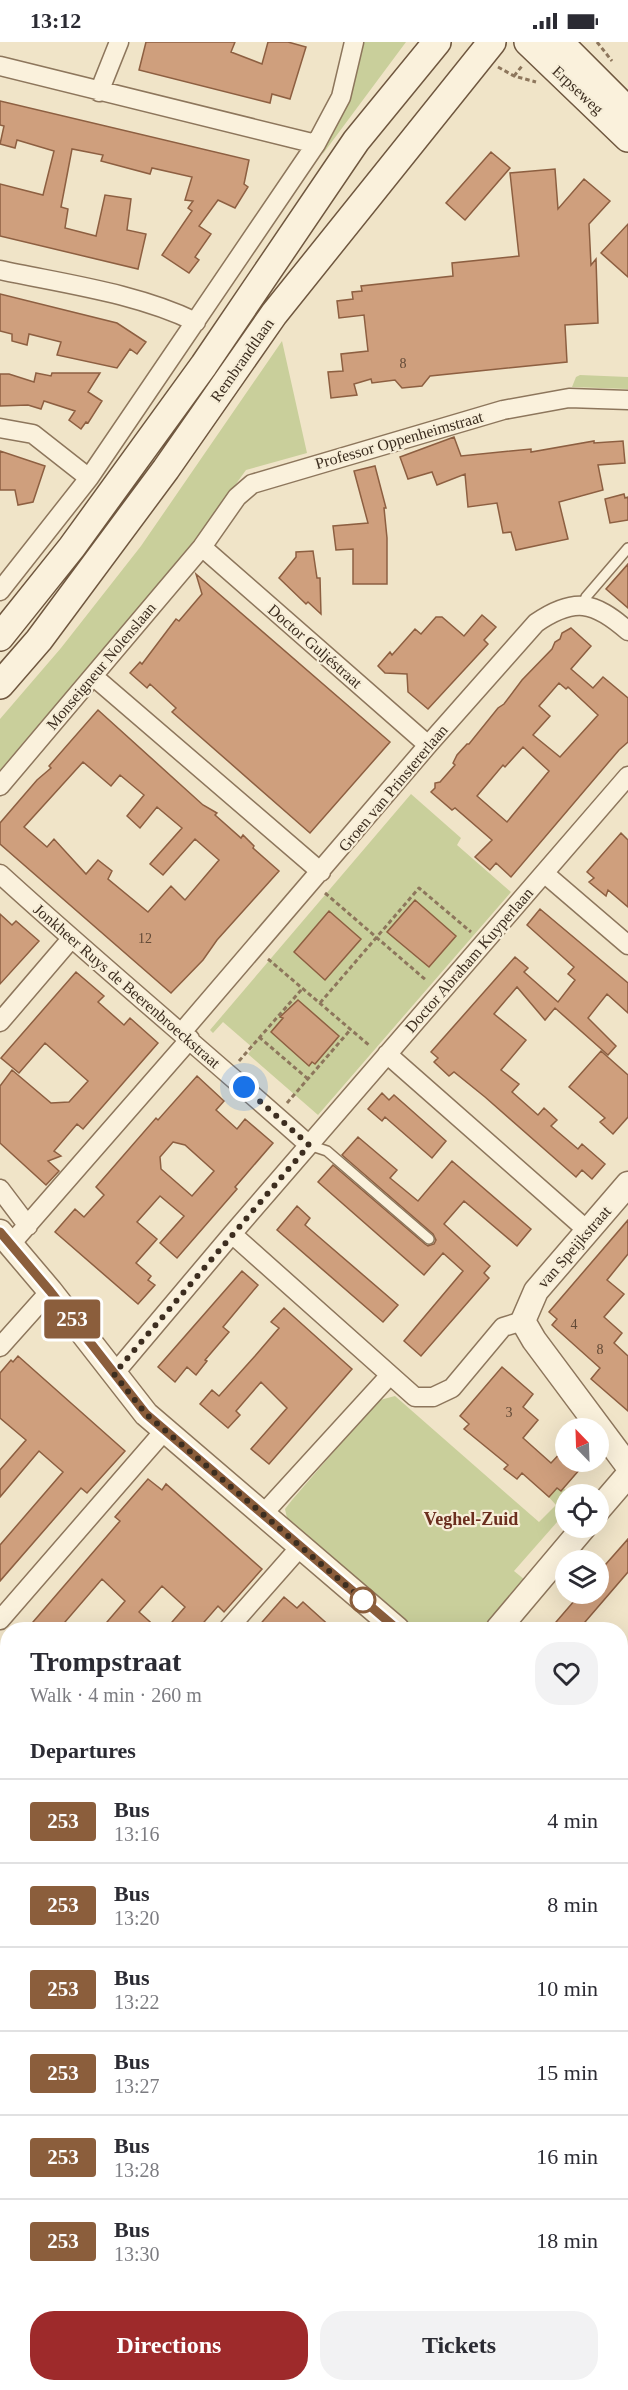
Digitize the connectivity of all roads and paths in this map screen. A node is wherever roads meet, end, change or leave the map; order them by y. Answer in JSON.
{"nodes":[{"id":1,"x":119,"y":42,"type":"edge"},
{"id":2,"x":354,"y":42,"type":"edge"},
{"id":3,"x":437,"y":42,"type":"edge"},
{"id":4,"x":492,"y":42,"type":"edge"},
{"id":5,"x":528,"y":42,"type":"edge"},
{"id":6,"x":560,"y":42,"type":"edge"},
{"id":7,"x":0,"y":66,"type":"edge"},
{"id":8,"x":99,"y":92,"type":"junction"},
{"id":9,"x":628,"y":111,"type":"edge"},
{"id":10,"x":628,"y":138,"type":"edge"},
{"id":11,"x":316,"y":144,"type":"junction"},
{"id":12,"x":0,"y":270,"type":"edge"},
{"id":13,"x":196,"y":321,"type":"junction"},
{"id":14,"x":628,"y":400,"type":"edge"},
{"id":15,"x":0,"y":428,"type":"edge"},
{"id":16,"x":89,"y":478,"type":"junction"},
{"id":17,"x":202,"y":547,"type":"junction"},
{"id":18,"x":628,"y":548,"type":"edge"},
{"id":19,"x":0,"y":591,"type":"edge"},
{"id":20,"x":582,"y":606,"type":"junction"},
{"id":21,"x":628,"y":631,"type":"edge"},
{"id":22,"x":0,"y":638,"type":"edge"},
{"id":23,"x":93,"y":676,"type":"junction"},
{"id":24,"x":0,"y":685,"type":"edge"},
{"id":25,"x":428,"y":745,"type":"junction"},
{"id":26,"x":628,"y":776,"type":"edge"},
{"id":27,"x":0,"y":786,"type":"edge"},
{"id":28,"x":544,"y":873,"type":"junction"},
{"id":29,"x":0,"y":874,"type":"edge"},
{"id":30,"x":317,"y":877,"type":"junction"},
{"id":31,"x":376,"y":938,"type":"junction"},
{"id":32,"x":71,"y":939,"type":"junction"},
{"id":33,"x":484,"y":943,"type":"junction"},
{"id":34,"x":628,"y":945,"type":"edge"},
{"id":35,"x":255,"y":948,"type":"junction"},
{"id":36,"x":302,"y":988,"type":"junction"},
{"id":37,"x":440,"y":993,"type":"junction"},
{"id":38,"x":320,"y":1003,"type":"junction"},
{"id":39,"x":0,"y":1022,"type":"edge"},
{"id":40,"x":351,"y":1029,"type":"junction"},
{"id":41,"x":186,"y":1036,"type":"junction"},
{"id":42,"x":259,"y":1037,"type":"junction"},
{"id":43,"x":386,"y":1056,"type":"junction"},
{"id":44,"x":228,"y":1073,"type":"junction"},
{"id":45,"x":308,"y":1079,"type":"junction"},
{"id":46,"x":276,"y":1115,"type":"junction"},
{"id":47,"x":309,"y":1145,"type":"junction"},
{"id":48,"x":628,"y":1184,"type":"edge"},
{"id":49,"x":0,"y":1189,"type":"edge"},
{"id":50,"x":28,"y":1226,"type":"junction"},
{"id":51,"x":588,"y":1231,"type":"junction"},
{"id":52,"x":232,"y":1234,"type":"junction"},
{"id":53,"x":5,"y":1238,"type":"edge"},
{"id":54,"x":429,"y":1239,"type":"dead end"},
{"id":55,"x":50,"y":1291,"type":"junction"},
{"id":56,"x":524,"y":1321,"type":"junction"},
{"id":57,"x":0,"y":1347,"type":"edge"},
{"id":58,"x":114,"y":1374,"type":"junction"},
{"id":59,"x":390,"y":1375,"type":"junction"},
{"id":60,"x":165,"y":1431,"type":"junction"},
{"id":61,"x":628,"y":1466,"type":"edge"},
{"id":62,"x":628,"y":1475,"type":"edge"},
{"id":63,"x":609,"y":1497,"type":"edge"},
{"id":64,"x":263,"y":1514,"type":"junction"},
{"id":65,"x":575,"y":1538,"type":"edge"},
{"id":66,"x":301,"y":1546,"type":"junction"},
{"id":67,"x":0,"y":1620,"type":"edge"},
{"id":68,"x":234,"y":1622,"type":"edge"},
{"id":69,"x":389,"y":1622,"type":"edge"},
{"id":70,"x":504,"y":1622,"type":"edge"}],
"edges":[{"from":1,"to":8,"type":"street"},
{"from":2,"to":11,"type":"street"},
{"from":3,"to":22,"type":"main road","name":"Rembrandtlaan"},
{"from":4,"to":24,"type":"main road","name":"Rembrandtlaan"},
{"from":5,"to":10,"type":"main road","name":"Erpseweg"},
{"from":6,"to":9,"type":"main road","name":"Erpseweg"},
{"from":7,"to":8,"type":"street"},
{"from":8,"to":11,"type":"street"},
{"from":11,"to":13,"type":"street"},
{"from":12,"to":13,"type":"street"},
{"from":13,"to":16,"type":"street"},
{"from":14,"to":17,"type":"street","name":"Professor Oppenheimstraat"},
{"from":15,"to":16,"type":"street"},
{"from":16,"to":19,"type":"street"},
{"from":17,"to":23,"type":"street","name":"Monseigneur Nolenslaan"},
{"from":17,"to":25,"type":"street","name":"Doctor Guljéstraat"},
{"from":18,"to":20,"type":"lane"},
{"from":20,"to":21,"type":"street"},
{"from":20,"to":25,"type":"street","name":"Groen van Prinstererlaan"},
{"from":23,"to":27,"type":"street","name":"Monseigneur Nolenslaan"},
{"from":23,"to":30,"type":"street"},
{"from":25,"to":30,"type":"street","name":"Groen van Prinstererlaan"},
{"from":26,"to":28,"type":"street","name":"Doctor Abraham Kuyperlaan"},
{"from":28,"to":33,"type":"street","name":"Doctor Abraham Kuyperlaan"},
{"from":28,"to":34,"type":"street"},
{"from":29,"to":32,"type":"street","name":"Jonkheer Ruys de Beerenbroeckstraat"},
{"from":30,"to":31,"type":"path"},
{"from":30,"to":35,"type":"street","name":"Groen van Prinstererlaan"},
{"from":31,"to":33,"type":"path"},
{"from":31,"to":37,"type":"path"},
{"from":31,"to":38,"type":"path"},
{"from":32,"to":39,"type":"street"},
{"from":32,"to":41,"type":"street","name":"Jonkheer Ruys de Beerenbroeckstraat"},
{"from":33,"to":37,"type":"street","name":"Doctor Abraham Kuyperlaan"},
{"from":35,"to":36,"type":"path"},
{"from":35,"to":41,"type":"street","name":"Groen van Prinstererlaan"},
{"from":36,"to":38,"type":"path"},
{"from":36,"to":42,"type":"path"},
{"from":37,"to":43,"type":"street","name":"Doctor Abraham Kuyperlaan"},
{"from":38,"to":40,"type":"path"},
{"from":40,"to":43,"type":"path"},
{"from":40,"to":45,"type":"path"},
{"from":41,"to":44,"type":"street","name":"Jonkheer Ruys de Beerenbroeckstraat"},
{"from":41,"to":50,"type":"street","name":"Groen van Prinstererlaan"},
{"from":42,"to":44,"type":"path"},
{"from":42,"to":45,"type":"path"},
{"from":43,"to":47,"type":"street","name":"Doctor Abraham Kuyperlaan"},
{"from":43,"to":51,"type":"street"},
{"from":44,"to":46,"type":"street","name":"Jonkheer Ruys de Beerenbroeckstraat"},
{"from":45,"to":46,"type":"path"},
{"from":46,"to":47,"type":"street","name":"Jonkheer Ruys de Beerenbroeckstraat"},
{"from":47,"to":52,"type":"street","name":"Doctor Abraham Kuyperlaan"},
{"from":47,"to":54,"type":"lane"},
{"from":48,"to":51,"type":"street","name":"van Speijkstraat"},
{"from":49,"to":50,"type":"street"},
{"from":50,"to":53,"type":"street","name":"Groen van Prinstererlaan"},
{"from":51,"to":56,"type":"street","name":"van Speijkstraat"},
{"from":52,"to":58,"type":"street","name":"Doctor Abraham Kuyperlaan"},
{"from":52,"to":59,"type":"street"},
{"from":53,"to":55,"type":"street"},
{"from":55,"to":57,"type":"street"},
{"from":55,"to":58,"type":"street"},
{"from":56,"to":59,"type":"street"},
{"from":56,"to":61,"type":"street"},
{"from":58,"to":60,"type":"street"},
{"from":59,"to":64,"type":"street"},
{"from":60,"to":64,"type":"street"},
{"from":60,"to":67,"type":"street"},
{"from":62,"to":63,"type":"street"},
{"from":64,"to":66,"type":"street"},
{"from":65,"to":70,"type":"street"},
{"from":66,"to":68,"type":"street"},
{"from":66,"to":69,"type":"street"}]}
